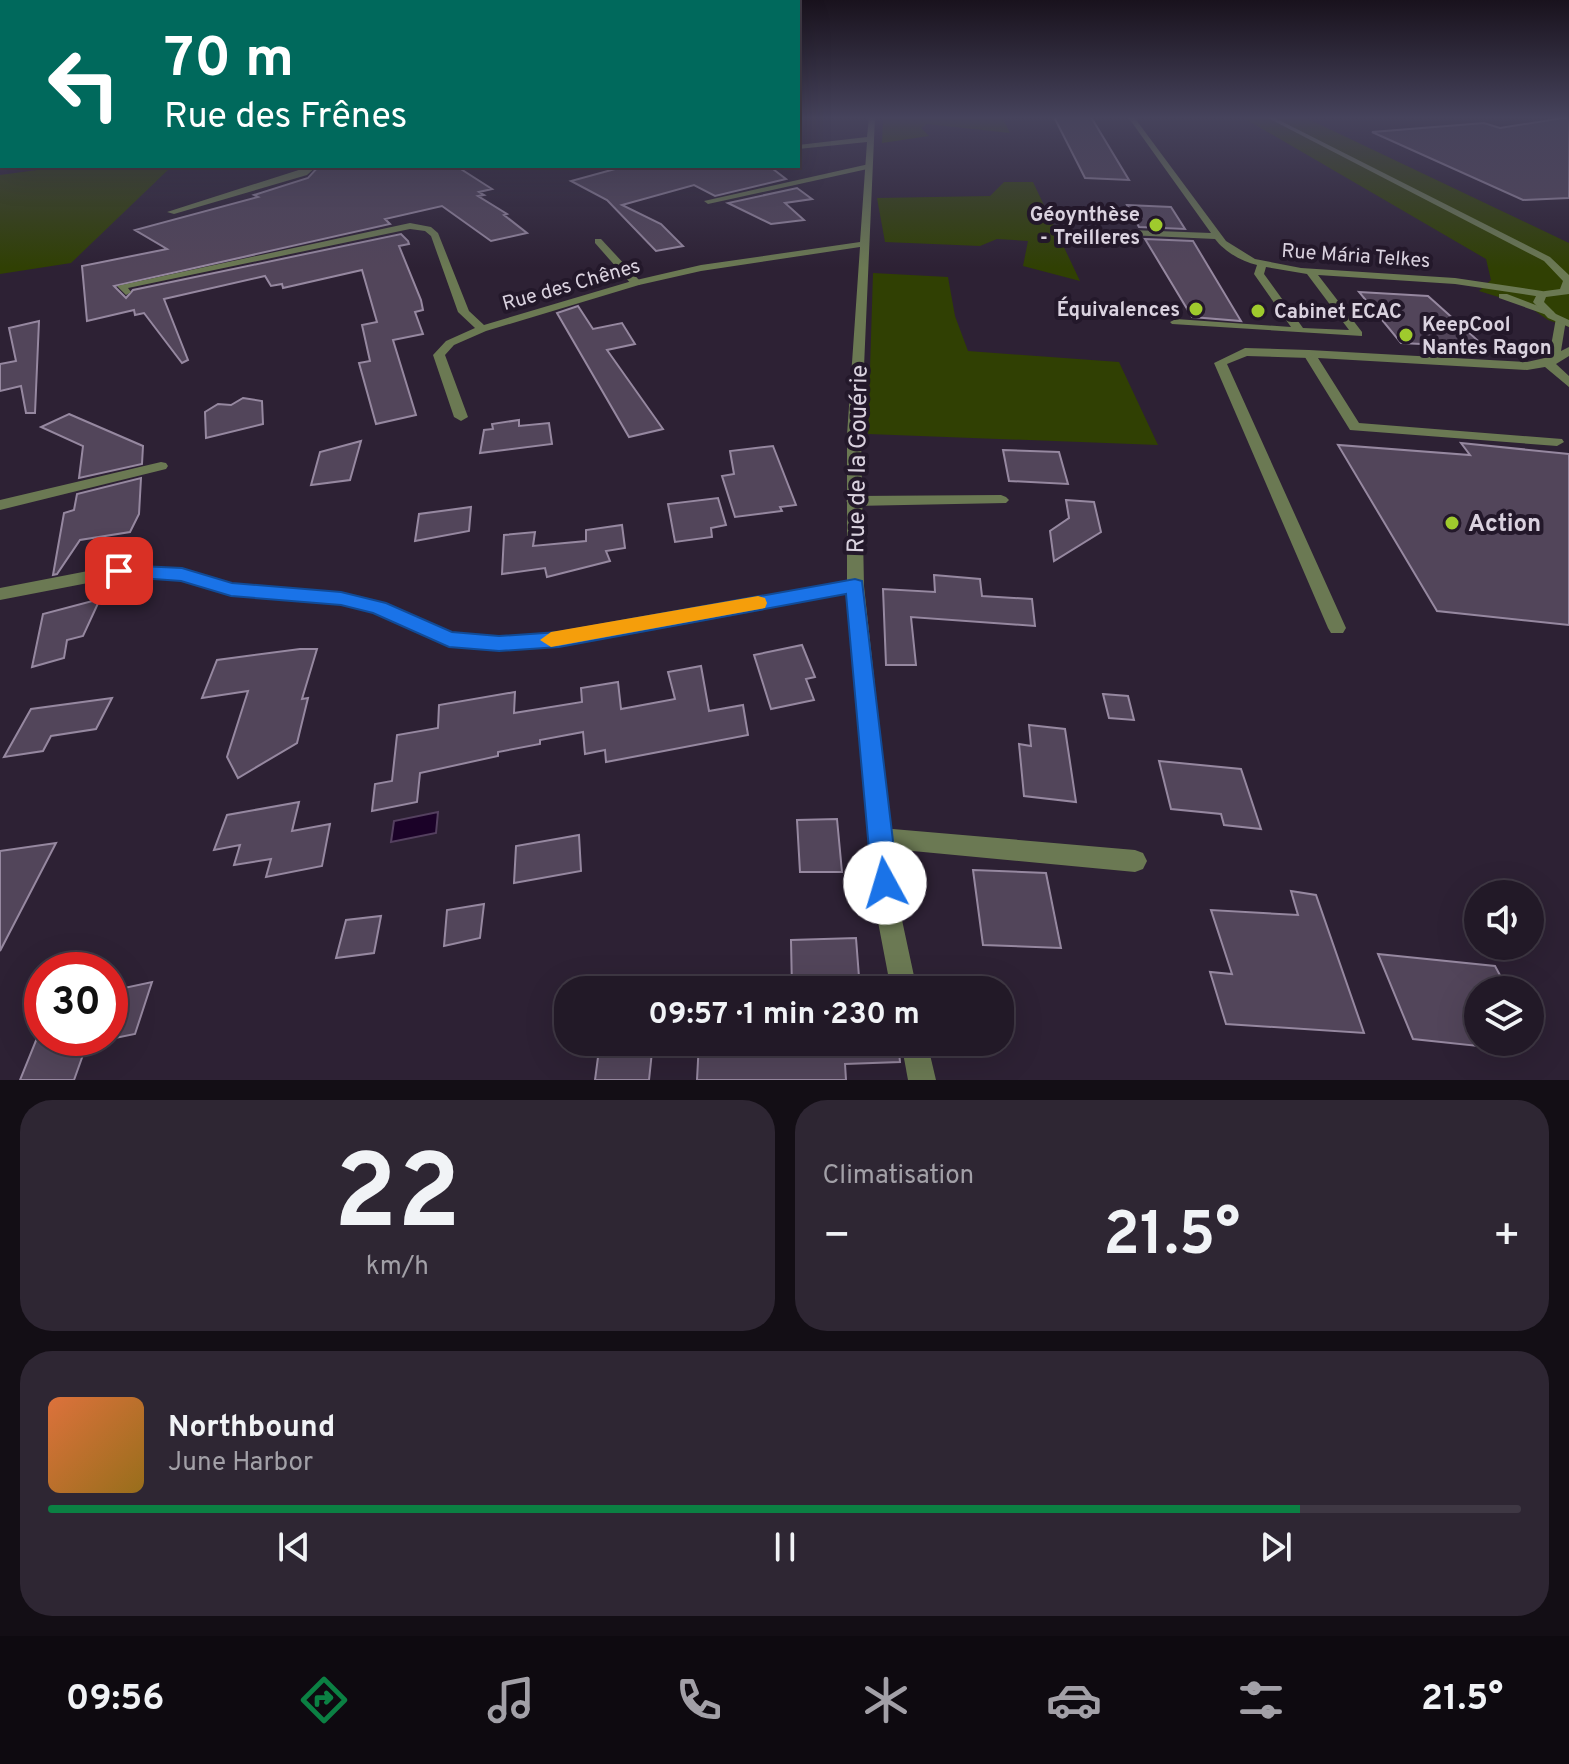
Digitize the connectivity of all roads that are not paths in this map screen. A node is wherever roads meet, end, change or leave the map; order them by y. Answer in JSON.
{"nodes":[{"id":1,"x":863,"y":167,"type":"edge"},
{"id":2,"x":869,"y":167,"type":"edge"},
{"id":3,"x":1168,"y":167,"type":"edge"},
{"id":4,"x":1369,"y":167,"type":"edge"},
{"id":5,"x":1385,"y":167,"type":"edge"},
{"id":6,"x":309,"y":168,"type":"edge"},
{"id":7,"x":708,"y":201,"type":"dead end"},
{"id":8,"x":171,"y":212,"type":"dead end"},
{"id":9,"x":1131,"y":233,"type":"dead end"},
{"id":10,"x":1218,"y":236,"type":"junction"},
{"id":11,"x":598,"y":241,"type":"dead end"},
{"id":12,"x":864,"y":244,"type":"junction"},
{"id":13,"x":1567,"y":263,"type":"dead end"},
{"id":14,"x":1262,"y":264,"type":"junction"},
{"id":15,"x":1310,"y":272,"type":"junction"},
{"id":16,"x":1455,"y":281,"type":"junction"},
{"id":17,"x":636,"y":283,"type":"junction"},
{"id":18,"x":1567,"y":291,"type":"edge"},
{"id":19,"x":126,"y":292,"type":"dead end"},
{"id":20,"x":1542,"y":294,"type":"junction"},
{"id":21,"x":1548,"y":312,"type":"junction"},
{"id":22,"x":1176,"y":322,"type":"dead end"},
{"id":23,"x":1565,"y":322,"type":"edge"},
{"id":24,"x":482,"y":329,"type":"junction"},
{"id":25,"x":1300,"y":331,"type":"junction"},
{"id":26,"x":1569,"y":351,"type":"edge"},
{"id":27,"x":1309,"y":354,"type":"junction"},
{"id":28,"x":1551,"y":360,"type":"junction"},
{"id":29,"x":1569,"y":383,"type":"edge"},
{"id":30,"x":461,"y":417,"type":"dead end"},
{"id":31,"x":1557,"y":442,"type":"dead end"},
{"id":32,"x":161,"y":466,"type":"dead end"},
{"id":33,"x":1001,"y":500,"type":"dead end"},
{"id":34,"x":854,"y":501,"type":"junction"},
{"id":35,"x":0,"y":505,"type":"edge"},
{"id":36,"x":855,"y":586,"type":"junction"},
{"id":37,"x":0,"y":594,"type":"edge"},
{"id":38,"x":1337,"y":628,"type":"dead end"},
{"id":39,"x":881,"y":838,"type":"junction"},
{"id":40,"x":1135,"y":861,"type":"dead end"},
{"id":41,"x":901,"y":976,"type":"edge"},
{"id":42,"x":917,"y":1056,"type":"edge"},
{"id":43,"x":922,"y":1080,"type":"edge"}],
"edges":[{"from":1,"to":7,"type":"street"},
{"from":2,"to":12,"type":"street","name":"Rue de la Gouérie"},
{"from":3,"to":10,"type":"street","name":"Rue Mária Telkes"},
{"from":4,"to":18,"type":"street"},
{"from":5,"to":13,"type":"street"},
{"from":6,"to":8,"type":"street"},
{"from":9,"to":10,"type":"street"},
{"from":10,"to":14,"type":"street","name":"Rue Mária Telkes"},
{"from":11,"to":17,"type":"street"},
{"from":12,"to":17,"type":"street","name":"Rue des Chênes"},
{"from":12,"to":34,"type":"street","name":"Rue de la Gouérie"},
{"from":14,"to":15,"type":"street","name":"Rue Mária Telkes"},
{"from":14,"to":25,"type":"street"},
{"from":15,"to":16,"type":"street","name":"Rue Mária Telkes"},
{"from":15,"to":25,"type":"street"},
{"from":16,"to":20,"type":"street"},
{"from":16,"to":21,"type":"street"},
{"from":17,"to":24,"type":"street","name":"Rue des Chênes"},
{"from":18,"to":20,"type":"street"},
{"from":19,"to":24,"type":"street","name":"Rue des Chênes"},
{"from":20,"to":21,"type":"street"},
{"from":21,"to":23,"type":"street"},
{"from":22,"to":25,"type":"street"},
{"from":23,"to":28,"type":"street"},
{"from":24,"to":30,"type":"street"},
{"from":26,"to":28,"type":"street"},
{"from":27,"to":28,"type":"street"},
{"from":27,"to":31,"type":"street"},
{"from":27,"to":38,"type":"street"},
{"from":28,"to":29,"type":"street"},
{"from":32,"to":35,"type":"street"},
{"from":33,"to":34,"type":"street"},
{"from":34,"to":36,"type":"street","name":"Rue de la Gouérie"},
{"from":36,"to":37,"type":"street"},
{"from":36,"to":39,"type":"street","name":"Rue de la Gouérie"},
{"from":39,"to":40,"type":"street"},
{"from":39,"to":41,"type":"street","name":"Rue de la Gouérie"},
{"from":42,"to":43,"type":"street"}]}
